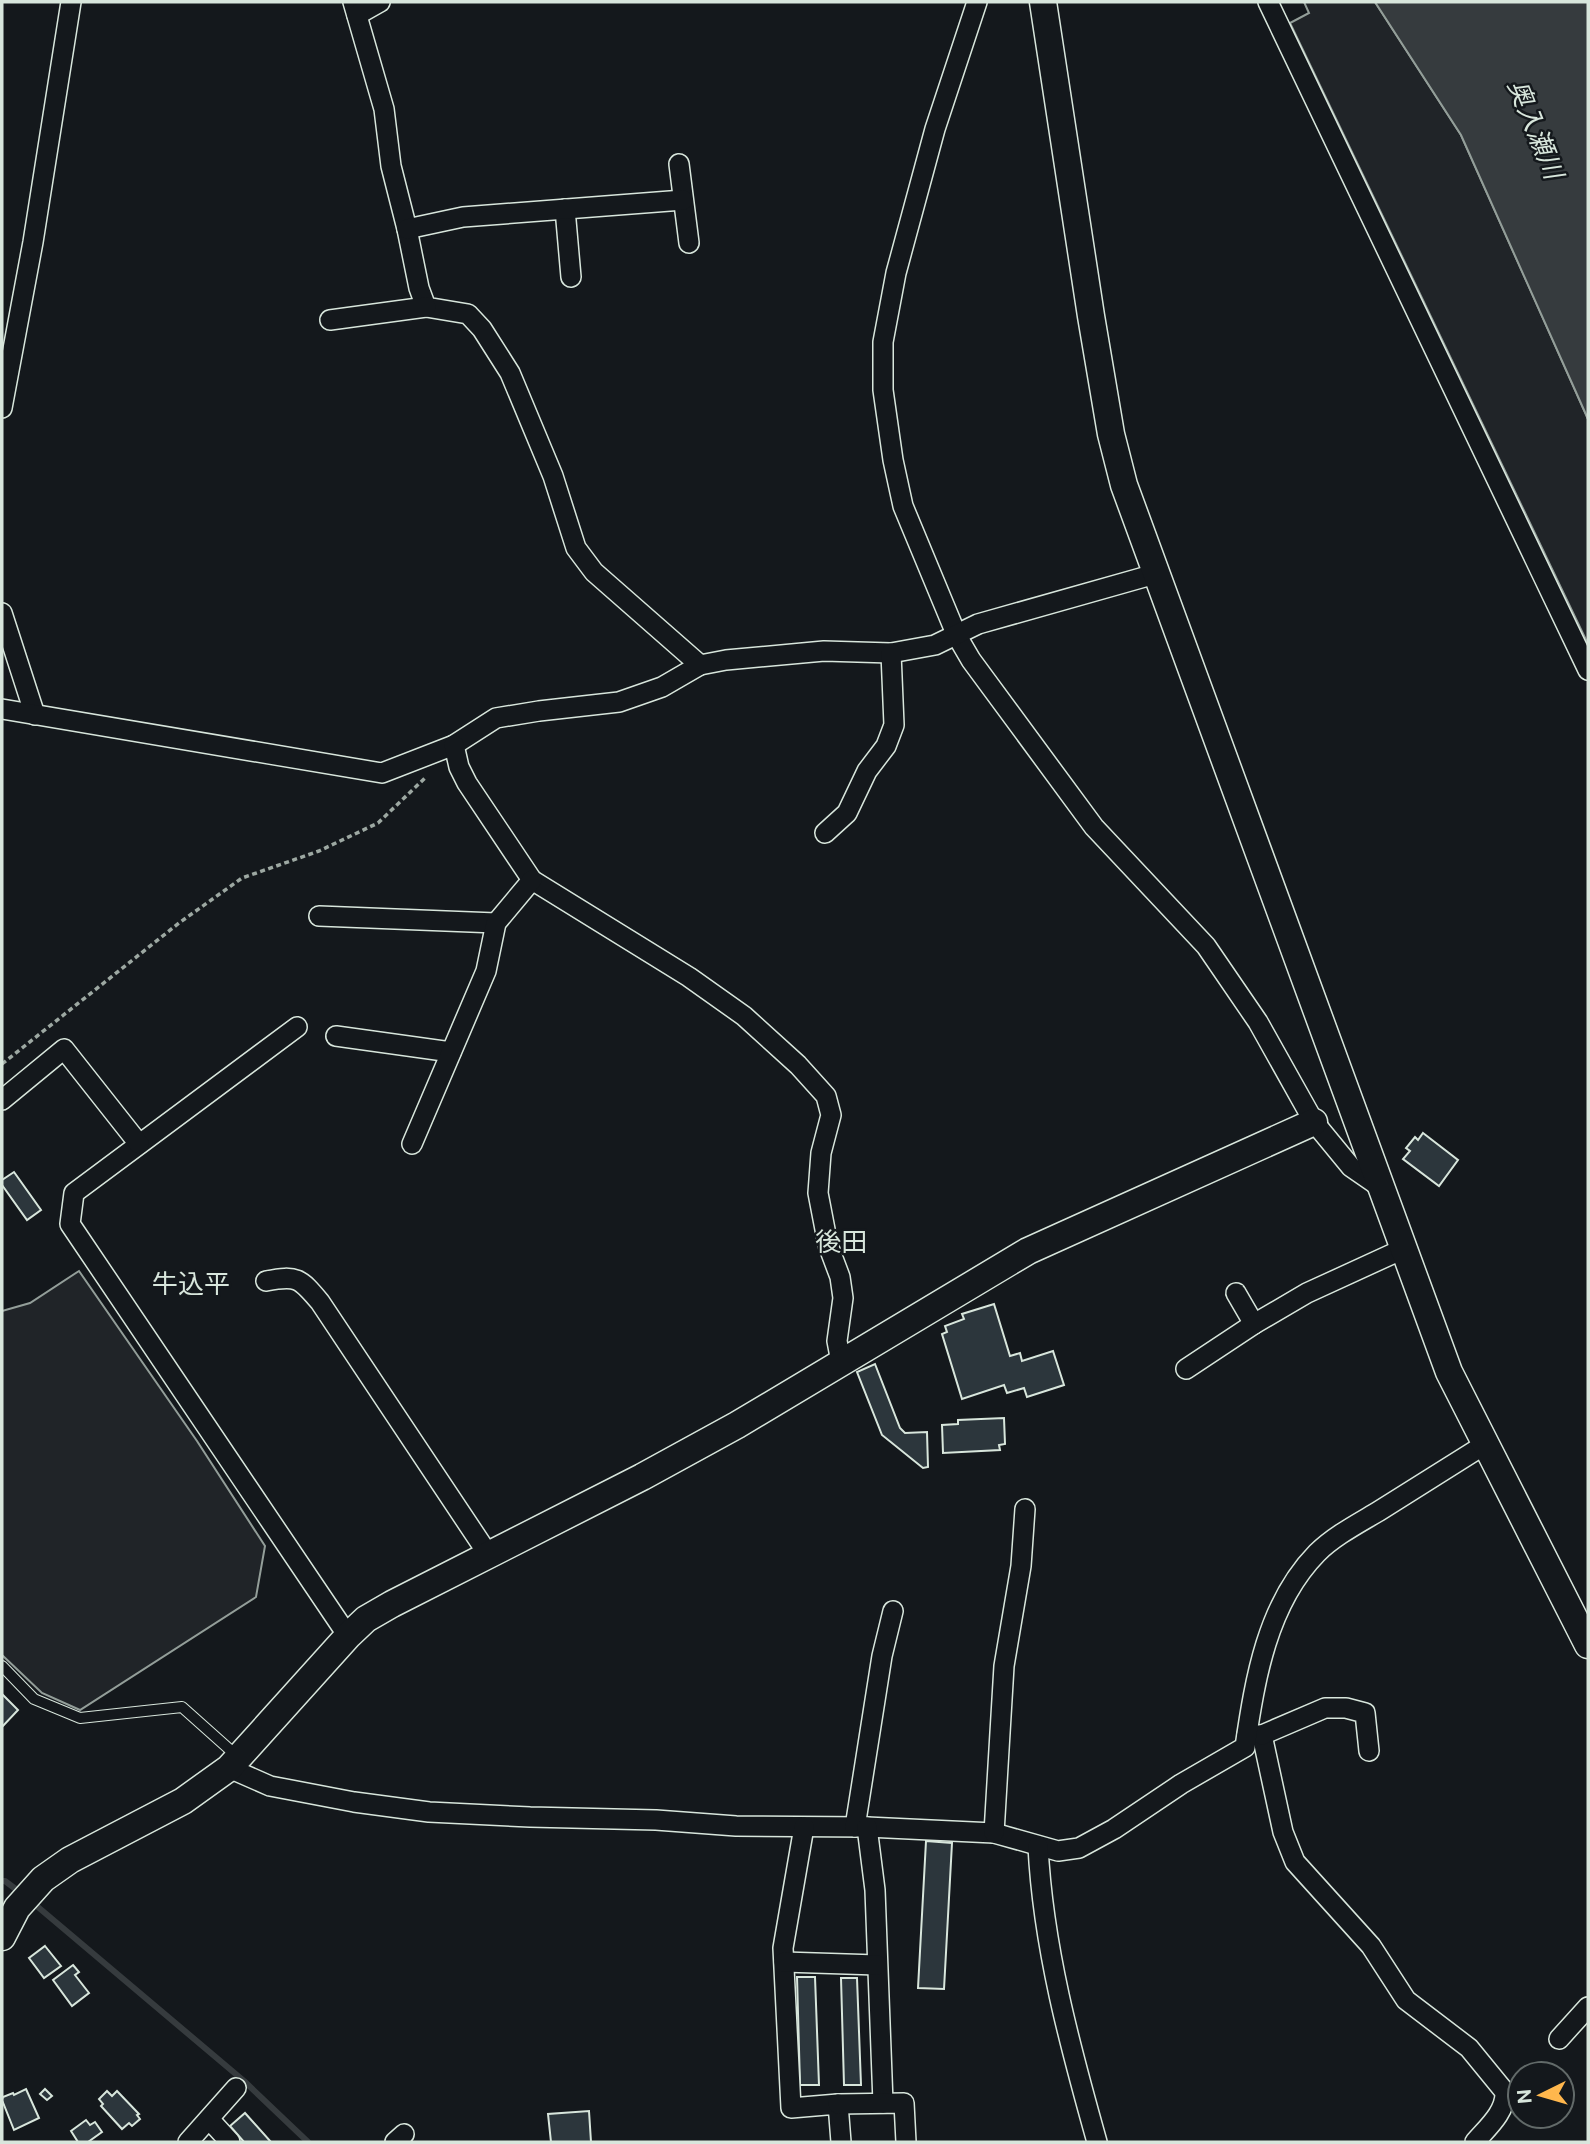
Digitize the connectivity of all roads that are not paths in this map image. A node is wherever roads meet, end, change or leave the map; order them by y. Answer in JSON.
{"nodes":[{"id":1,"x":71,"y":2,"type":"edge"},
{"id":2,"x":380,"y":2,"type":"edge"},
{"id":3,"x":976,"y":2,"type":"edge"},
{"id":4,"x":1043,"y":2,"type":"edge"},
{"id":5,"x":1268,"y":2,"type":"edge"},
{"id":6,"x":355,"y":8,"type":"edge"},
{"id":7,"x":679,"y":164,"type":"dead end"},
{"id":8,"x":683,"y":200,"type":"junction"},
{"id":9,"x":565,"y":209,"type":"junction"},
{"id":10,"x":407,"y":229,"type":"junction"},
{"id":11,"x":689,"y":243,"type":"dead end"},
{"id":12,"x":571,"y":277,"type":"dead end"},
{"id":13,"x":426,"y":307,"type":"junction"},
{"id":14,"x":330,"y":320,"type":"dead end"},
{"id":15,"x":2,"y":408,"type":"edge"},
{"id":16,"x":1155,"y":574,"type":"junction"},
{"id":17,"x":2,"y":613,"type":"edge"},
{"id":18,"x":957,"y":636,"type":"junction"},
{"id":19,"x":891,"y":653,"type":"junction"},
{"id":20,"x":700,"y":665,"type":"junction"},
{"id":21,"x":1588,"y":670,"type":"edge"},
{"id":22,"x":2,"y":709,"type":"edge"},
{"id":23,"x":35,"y":715,"type":"junction"},
{"id":24,"x":454,"y":745,"type":"junction"},
{"id":25,"x":825,"y":833,"type":"dead end"},
{"id":26,"x":532,"y":880,"type":"junction"},
{"id":27,"x":319,"y":916,"type":"dead end"},
{"id":28,"x":496,"y":922,"type":"junction"},
{"id":29,"x":297,"y":1027,"type":"dead end"},
{"id":30,"x":336,"y":1036,"type":"dead end"},
{"id":31,"x":451,"y":1052,"type":"junction"},
{"id":32,"x":2,"y":1100,"type":"edge"},
{"id":33,"x":1314,"y":1122,"type":"junction"},
{"id":34,"x":139,"y":1144,"type":"junction"},
{"id":35,"x":412,"y":1144,"type":"dead end"},
{"id":36,"x":1380,"y":1187,"type":"junction"},
{"id":37,"x":1402,"y":1249,"type":"junction"},
{"id":38,"x":265,"y":1281,"type":"dead end"},
{"id":39,"x":1236,"y":1293,"type":"dead end"},
{"id":40,"x":1254,"y":1324,"type":"junction"},
{"id":41,"x":841,"y":1362,"type":"junction"},
{"id":42,"x":1186,"y":1369,"type":"dead end"},
{"id":43,"x":1484,"y":1444,"type":"junction"},
{"id":44,"x":1026,"y":1509,"type":"dead end"},
{"id":45,"x":488,"y":1554,"type":"junction"},
{"id":46,"x":893,"y":1611,"type":"dead end"},
{"id":47,"x":348,"y":1636,"type":"junction"},
{"id":48,"x":1588,"y":1645,"type":"edge"},
{"id":49,"x":2,"y":1666,"type":"edge"},
{"id":50,"x":1254,"y":1735,"type":"junction"},
{"id":51,"x":1369,"y":1751,"type":"dead end"},
{"id":52,"x":234,"y":1763,"type":"junction"},
{"id":53,"x":804,"y":1827,"type":"junction"},
{"id":54,"x":861,"y":1827,"type":"junction"},
{"id":55,"x":994,"y":1833,"type":"junction"},
{"id":56,"x":1038,"y":1846,"type":"junction"},
{"id":57,"x":2,"y":1937,"type":"edge"},
{"id":58,"x":784,"y":1962,"type":"junction"},
{"id":59,"x":877,"y":1965,"type":"junction"},
{"id":60,"x":1588,"y":2007,"type":"edge"},
{"id":61,"x":1559,"y":2039,"type":"dead end"},
{"id":62,"x":236,"y":2088,"type":"dead end"},
{"id":63,"x":838,"y":2104,"type":"junction"},
{"id":64,"x":883,"y":2104,"type":"junction"},
{"id":65,"x":209,"y":2119,"type":"junction"},
{"id":66,"x":188,"y":2142,"type":"edge"},
{"id":67,"x":230,"y":2142,"type":"edge"},
{"id":68,"x":841,"y":2142,"type":"edge"},
{"id":69,"x":906,"y":2142,"type":"edge"},
{"id":70,"x":1097,"y":2142,"type":"edge"},
{"id":71,"x":1475,"y":2142,"type":"edge"}],
"edges":[{"from":1,"to":15,"type":"street"},
{"from":2,"to":6,"type":"street"},
{"from":3,"to":18,"type":"street"},
{"from":4,"to":16,"type":"street"},
{"from":5,"to":21,"type":"street"},
{"from":6,"to":10,"type":"street"},
{"from":7,"to":8,"type":"street"},
{"from":8,"to":9,"type":"street"},
{"from":8,"to":11,"type":"street"},
{"from":9,"to":10,"type":"street"},
{"from":9,"to":12,"type":"street"},
{"from":10,"to":13,"type":"street"},
{"from":13,"to":14,"type":"street"},
{"from":13,"to":20,"type":"street"},
{"from":16,"to":18,"type":"street"},
{"from":16,"to":36,"type":"street"},
{"from":17,"to":23,"type":"street"},
{"from":18,"to":19,"type":"street"},
{"from":18,"to":33,"type":"street"},
{"from":19,"to":20,"type":"street"},
{"from":19,"to":25,"type":"street"},
{"from":20,"to":24,"type":"street"},
{"from":22,"to":23,"type":"street"},
{"from":23,"to":24,"type":"street"},
{"from":24,"to":26,"type":"street"},
{"from":26,"to":28,"type":"street"},
{"from":26,"to":41,"type":"street"},
{"from":27,"to":28,"type":"street"},
{"from":28,"to":31,"type":"street"},
{"from":29,"to":34,"type":"street"},
{"from":30,"to":31,"type":"street"},
{"from":31,"to":35,"type":"street"},
{"from":32,"to":34,"type":"street"},
{"from":33,"to":36,"type":"street"},
{"from":33,"to":41,"type":"street"},
{"from":34,"to":47,"type":"street"},
{"from":36,"to":37,"type":"street"},
{"from":37,"to":40,"type":"street"},
{"from":37,"to":43,"type":"street"},
{"from":38,"to":45,"type":"street"},
{"from":39,"to":40,"type":"street"},
{"from":40,"to":42,"type":"street"},
{"from":41,"to":45,"type":"street"},
{"from":43,"to":48,"type":"street"},
{"from":43,"to":50,"type":"street"},
{"from":44,"to":55,"type":"street"},
{"from":45,"to":47,"type":"street"},
{"from":46,"to":54,"type":"street"},
{"from":47,"to":52,"type":"street"},
{"from":49,"to":52,"type":"lane"},
{"from":50,"to":51,"type":"street"},
{"from":50,"to":56,"type":"street"},
{"from":50,"to":71,"type":"street"},
{"from":52,"to":53,"type":"street"},
{"from":52,"to":57,"type":"street"},
{"from":53,"to":54,"type":"street"},
{"from":53,"to":58,"type":"street"},
{"from":54,"to":55,"type":"street"},
{"from":54,"to":59,"type":"street"},
{"from":55,"to":56,"type":"street"},
{"from":56,"to":70,"type":"street"},
{"from":58,"to":59,"type":"street"},
{"from":58,"to":63,"type":"street"},
{"from":59,"to":64,"type":"street"},
{"from":60,"to":61,"type":"street"},
{"from":62,"to":65,"type":"street"},
{"from":63,"to":64,"type":"street"},
{"from":63,"to":68,"type":"street"},
{"from":64,"to":69,"type":"street"},
{"from":65,"to":66,"type":"street"},
{"from":65,"to":67,"type":"street"}]}
